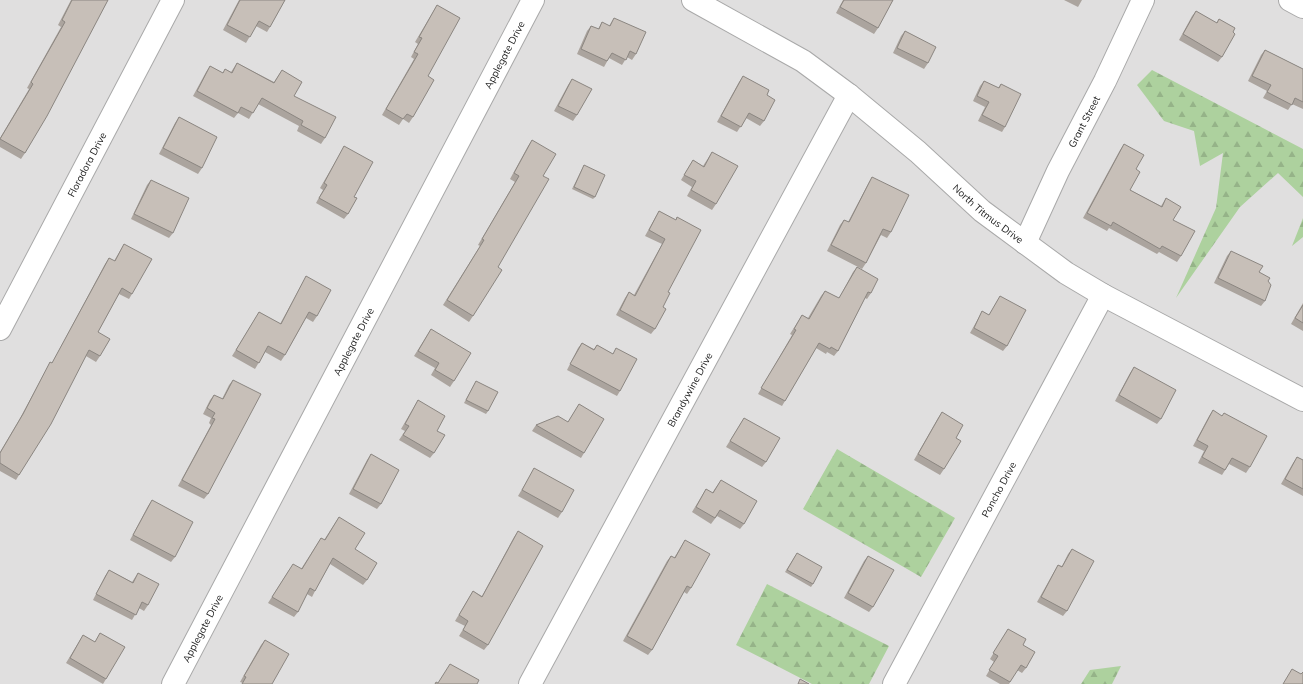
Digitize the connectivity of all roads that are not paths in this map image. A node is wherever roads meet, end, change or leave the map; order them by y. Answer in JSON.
{"nodes":[{"id":1,"x":174,"y":0,"type":"edge"},
{"id":2,"x":533,"y":0,"type":"edge"},
{"id":3,"x":693,"y":0,"type":"edge"},
{"id":4,"x":1143,"y":0,"type":"edge"},
{"id":5,"x":1290,"y":0,"type":"edge"},
{"id":6,"x":1303,"y":7,"type":"edge"},
{"id":7,"x":849,"y":95,"type":"junction"},
{"id":8,"x":1025,"y":243,"type":"junction"},
{"id":9,"x":1103,"y":295,"type":"junction"},
{"id":10,"x":0,"y":329,"type":"edge"},
{"id":11,"x":1303,"y":400,"type":"edge"},
{"id":12,"x":173,"y":684,"type":"edge"},
{"id":13,"x":530,"y":684,"type":"edge"},
{"id":14,"x":894,"y":684,"type":"edge"}],
"edges":[{"from":1,"to":10,"type":"street","name":"Floradora Drive"},
{"from":2,"to":12,"type":"street","name":"Applegate Drive"},
{"from":3,"to":7,"type":"street","name":"North Titmus Drive"},
{"from":4,"to":8,"type":"street","name":"Grant Street"},
{"from":5,"to":6,"type":"street"},
{"from":7,"to":8,"type":"street","name":"North Titmus Drive"},
{"from":7,"to":13,"type":"street","name":"Brandywine Drive"},
{"from":8,"to":9,"type":"street","name":"North Titmus Drive"},
{"from":9,"to":11,"type":"street","name":"North Titmus Drive"},
{"from":9,"to":14,"type":"street","name":"Poncho Drive"}]}
